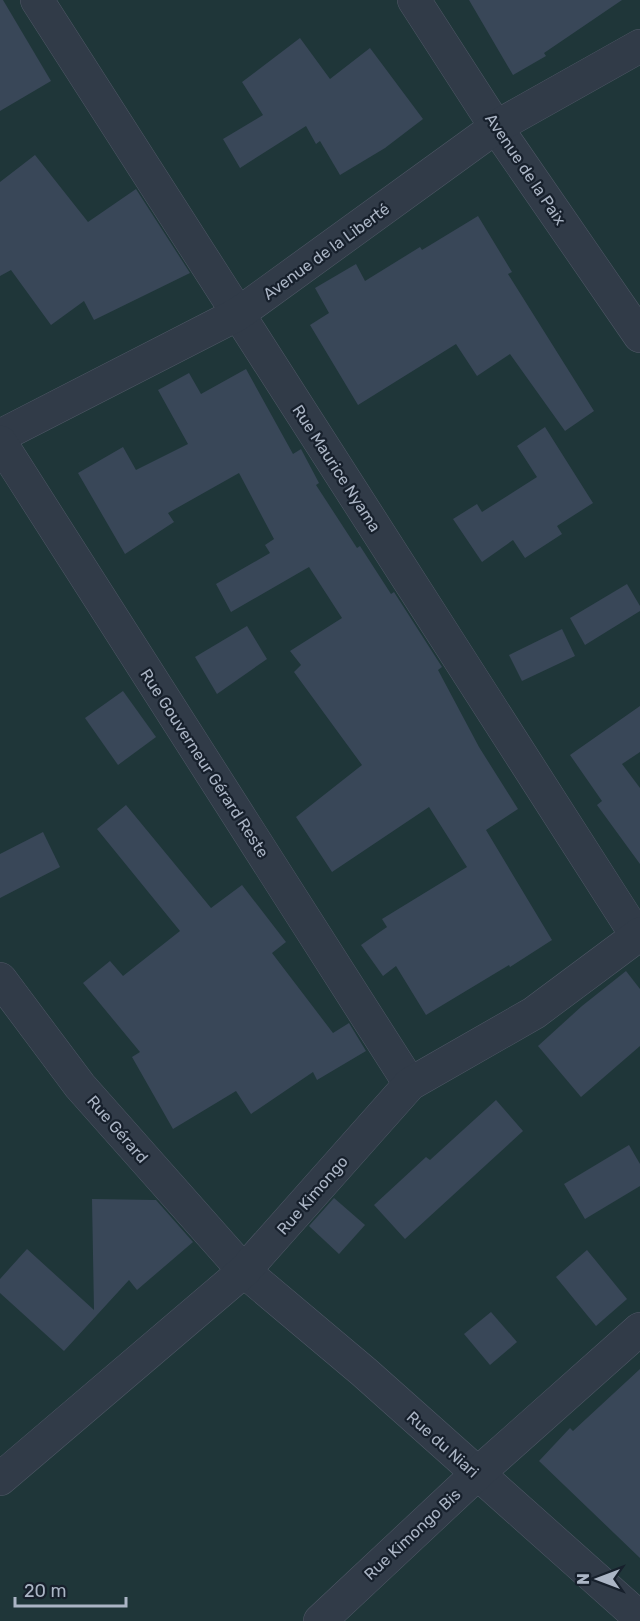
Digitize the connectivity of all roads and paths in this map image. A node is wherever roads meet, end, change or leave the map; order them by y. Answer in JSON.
{"nodes":[{"id":1,"x":37,"y":0,"type":"edge"},
{"id":2,"x":414,"y":0,"type":"edge"},
{"id":3,"x":640,"y":46,"type":"edge"},
{"id":4,"x":496,"y":127,"type":"junction"},
{"id":5,"x":238,"y":314,"type":"junction"},
{"id":6,"x":640,"y":336,"type":"edge"},
{"id":7,"x":0,"y":436,"type":"edge"},
{"id":8,"x":0,"y":442,"type":"edge"},
{"id":9,"x":638,"y":935,"type":"edge"},
{"id":10,"x":0,"y":979,"type":"edge"},
{"id":11,"x":410,"y":1084,"type":"junction"},
{"id":12,"x":244,"y":1271,"type":"junction"},
{"id":13,"x":640,"y":1329,"type":"edge"},
{"id":14,"x":477,"y":1474,"type":"junction"},
{"id":15,"x":0,"y":1479,"type":"edge"},
{"id":16,"x":640,"y":1618,"type":"edge"},
{"id":17,"x":320,"y":1621,"type":"edge"}],
"edges":[{"from":1,"to":5,"type":"street","name":"Rue Maurice Nyama"},
{"from":2,"to":4,"type":"street","name":"Avenue de la Paix"},
{"from":3,"to":4,"type":"street","name":"Avenue de la Liberté"},
{"from":4,"to":5,"type":"street","name":"Avenue de la Liberté"},
{"from":4,"to":6,"type":"street","name":"Avenue de la Paix"},
{"from":5,"to":7,"type":"street","name":"Avenue de la Liberté"},
{"from":5,"to":9,"type":"street","name":"Rue Maurice Nyama"},
{"from":8,"to":11,"type":"street","name":"Rue Gouverneur Gérard Reste"},
{"from":9,"to":11,"type":"street","name":"Rue Kimongo"},
{"from":10,"to":12,"type":"street","name":"Rue Gérard"},
{"from":11,"to":12,"type":"street","name":"Rue Kimongo"},
{"from":12,"to":14,"type":"street","name":"Rue du Niari"},
{"from":12,"to":15,"type":"street","name":"Rue Kimongo"},
{"from":13,"to":14,"type":"street","name":"Rue Kimongo Bis"},
{"from":14,"to":16,"type":"street","name":"Rue du Niari"},
{"from":14,"to":17,"type":"street","name":"Rue Kimongo Bis"}]}
